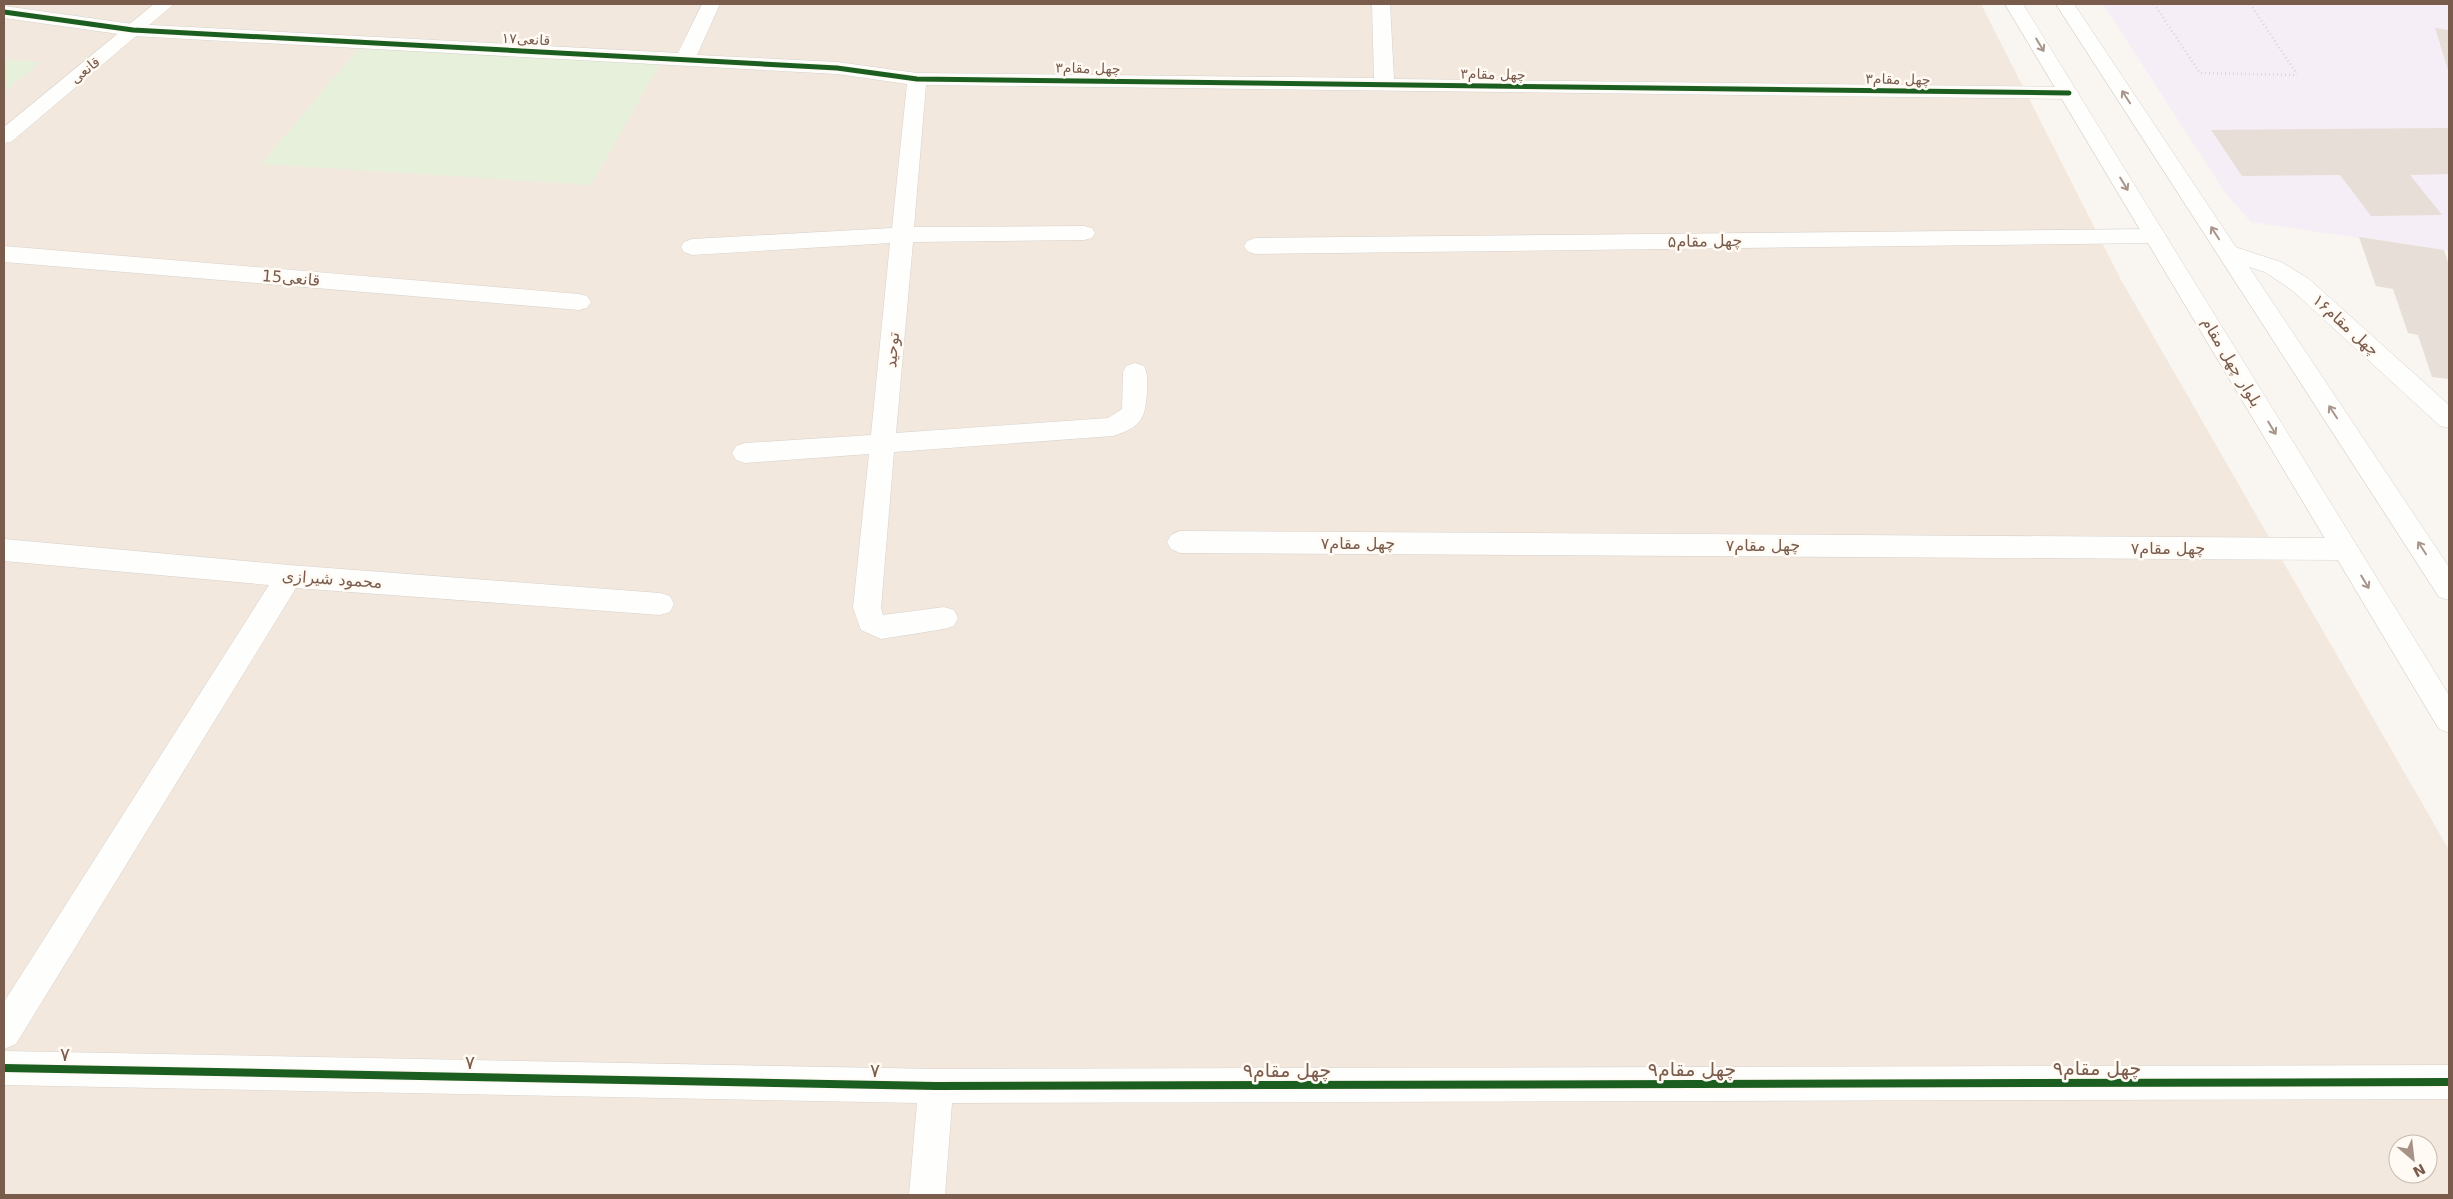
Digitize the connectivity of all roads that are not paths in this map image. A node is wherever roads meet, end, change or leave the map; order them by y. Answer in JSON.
{"nodes":[{"id":1,"x":165,"y":4,"type":"edge"},
{"id":2,"x":711,"y":4,"type":"edge"},
{"id":3,"x":1381,"y":4,"type":"edge"},
{"id":4,"x":2014,"y":4,"type":"edge"},
{"id":5,"x":2065,"y":4,"type":"edge"},
{"id":6,"x":4,"y":12,"type":"edge"},
{"id":7,"x":133,"y":30,"type":"junction"},
{"id":8,"x":685,"y":60,"type":"junction"},
{"id":9,"x":917,"y":79,"type":"junction"},
{"id":10,"x":1384,"y":85,"type":"junction"},
{"id":11,"x":2069,"y":93,"type":"junction"},
{"id":12,"x":4,"y":137,"type":"edge"},
{"id":13,"x":1084,"y":233,"type":"dead end"},
{"id":14,"x":902,"y":235,"type":"junction"},
{"id":15,"x":2156,"y":236,"type":"junction"},
{"id":16,"x":1255,"y":246,"type":"dead end"},
{"id":17,"x":692,"y":247,"type":"dead end"},
{"id":18,"x":4,"y":254,"type":"edge"},
{"id":19,"x":2229,"y":254,"type":"junction"},
{"id":20,"x":579,"y":302,"type":"dead end"},
{"id":21,"x":1135,"y":372,"type":"dead end"},
{"id":22,"x":2449,"y":419,"type":"edge"},
{"id":23,"x":883,"y":443,"type":"junction"},
{"id":24,"x":745,"y":453,"type":"dead end"},
{"id":25,"x":1180,"y":542,"type":"dead end"},
{"id":26,"x":2345,"y":549,"type":"junction"},
{"id":27,"x":4,"y":550,"type":"edge"},
{"id":28,"x":289,"y":576,"type":"junction"},
{"id":29,"x":2449,"y":589,"type":"edge"},
{"id":30,"x":660,"y":604,"type":"dead end"},
{"id":31,"x":944,"y":618,"type":"dead end"},
{"id":32,"x":2449,"y":720,"type":"edge"},
{"id":33,"x":4,"y":1032,"type":"edge"},
{"id":34,"x":4,"y":1068,"type":"edge"},
{"id":35,"x":2449,"y":1082,"type":"edge"},
{"id":36,"x":936,"y":1086,"type":"junction"},
{"id":37,"x":927,"y":1195,"type":"edge"}],
"edges":[{"from":1,"to":7,"type":"street","name":"قانعی"},
{"from":2,"to":8,"type":"street"},
{"from":3,"to":10,"type":"street"},
{"from":4,"to":11,"type":"street","name":"بلوار چهل مقام","one_way":true},
{"from":19,"to":5,"type":"street","one_way":true},
{"from":6,"to":7,"type":"street","name":"۱۷قانعی"},
{"from":7,"to":8,"type":"street","name":"۱۷قانعی"},
{"from":7,"to":12,"type":"street","name":"قانعی"},
{"from":8,"to":9,"type":"street","name":"۱۷قانعی"},
{"from":9,"to":10,"type":"street","name":"چهل مقام۳"},
{"from":9,"to":14,"type":"street","name":"توحید"},
{"from":10,"to":11,"type":"street","name":"چهل مقام۳"},
{"from":11,"to":15,"type":"street","name":"بلوار چهل مقام","one_way":true},
{"from":13,"to":14,"type":"street"},
{"from":14,"to":17,"type":"street"},
{"from":14,"to":23,"type":"street","name":"توحید"},
{"from":15,"to":16,"type":"street","name":"چهل مقام۵"},
{"from":15,"to":26,"type":"street","name":"بلوار چهل مقام","one_way":true},
{"from":18,"to":20,"type":"street","name":"15قانعی"},
{"from":19,"to":22,"type":"street","name":"چهل مقام۱۶"},
{"from":29,"to":19,"type":"street","one_way":true},
{"from":21,"to":23,"type":"street"},
{"from":23,"to":24,"type":"street"},
{"from":23,"to":31,"type":"street","name":"توحید"},
{"from":25,"to":26,"type":"street","name":"چهل مقام۷"},
{"from":26,"to":32,"type":"street","name":"بلوار چهل مقام","one_way":true},
{"from":27,"to":28,"type":"street","name":"محمود شیرازی"},
{"from":28,"to":30,"type":"street","name":"محمود شیرازی"},
{"from":28,"to":33,"type":"street"},
{"from":34,"to":36,"type":"street","name":"۷"},
{"from":35,"to":36,"type":"street","name":"چهل مقام۹"},
{"from":36,"to":37,"type":"street"}]}
